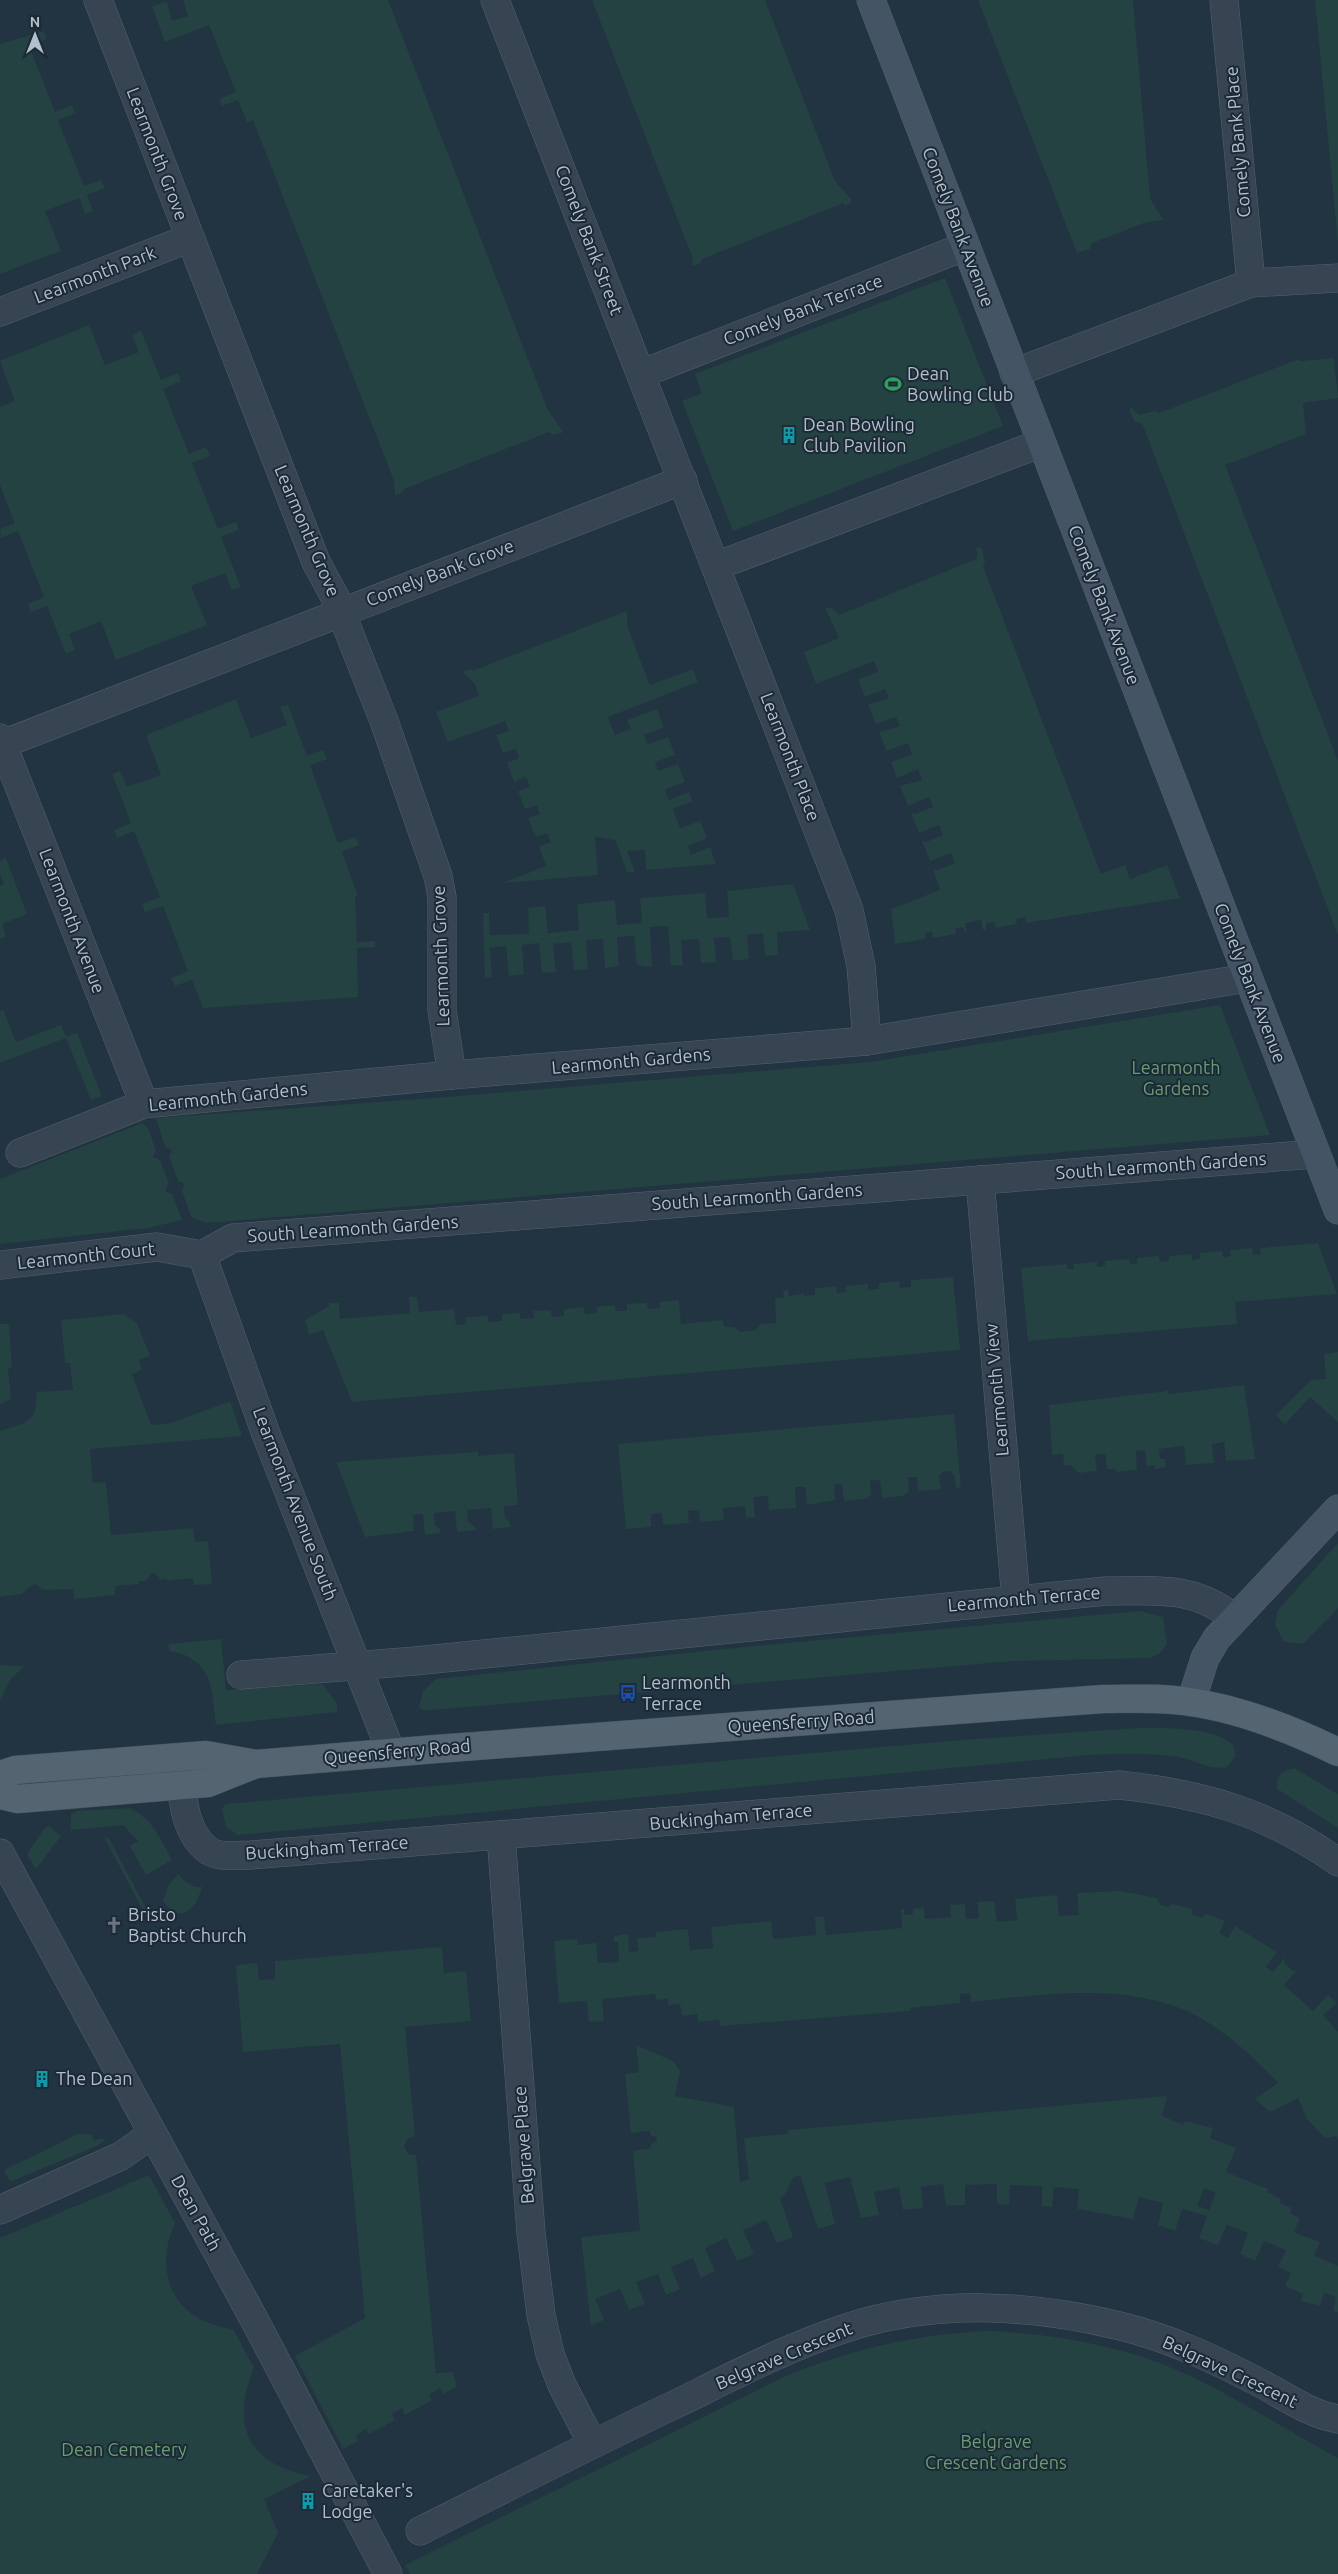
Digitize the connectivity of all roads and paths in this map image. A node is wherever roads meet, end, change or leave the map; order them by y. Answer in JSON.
{"nodes":[{"id":1,"x":98,"y":0,"type":"edge"},
{"id":2,"x":495,"y":0,"type":"edge"},
{"id":3,"x":871,"y":0,"type":"edge"},
{"id":4,"x":1224,"y":0,"type":"edge"},
{"id":5,"x":190,"y":238,"type":"junction"},
{"id":6,"x":966,"y":246,"type":"junction"},
{"id":7,"x":1338,"y":278,"type":"edge"},
{"id":8,"x":1251,"y":283,"type":"junction"},
{"id":9,"x":0,"y":312,"type":"edge"},
{"id":10,"x":1014,"y":373,"type":"junction"},
{"id":11,"x":641,"y":374,"type":"junction"},
{"id":12,"x":1042,"y":443,"type":"junction"},
{"id":13,"x":683,"y":480,"type":"junction"},
{"id":14,"x":716,"y":566,"type":"junction"},
{"id":15,"x":341,"y":612,"type":"junction"},
{"id":16,"x":1,"y":741,"type":"edge"},
{"id":17,"x":1248,"y":978,"type":"junction"},
{"id":18,"x":867,"y":1041,"type":"junction"},
{"id":19,"x":452,"y":1075,"type":"junction"},
{"id":20,"x":144,"y":1104,"type":"junction"},
{"id":21,"x":20,"y":1153,"type":"dead end"},
{"id":22,"x":1316,"y":1154,"type":"junction"},
{"id":23,"x":980,"y":1180,"type":"junction"},
{"id":24,"x":1336,"y":1199,"type":"edge"},
{"id":25,"x":202,"y":1255,"type":"junction"},
{"id":26,"x":0,"y":1265,"type":"edge"},
{"id":27,"x":1338,"y":1509,"type":"edge"},
{"id":28,"x":1016,"y":1600,"type":"junction"},
{"id":29,"x":1234,"y":1618,"type":"junction"},
{"id":30,"x":358,"y":1665,"type":"junction"},
{"id":31,"x":241,"y":1675,"type":"dead end"},
{"id":32,"x":1192,"y":1702,"type":"junction"},
{"id":33,"x":390,"y":1752,"type":"junction"},
{"id":34,"x":1338,"y":1752,"type":"edge"},
{"id":35,"x":178,"y":1757,"type":"junction"},
{"id":36,"x":256,"y":1764,"type":"junction"},
{"id":37,"x":0,"y":1775,"type":"edge"},
{"id":38,"x":182,"y":1785,"type":"junction"},
{"id":39,"x":0,"y":1795,"type":"edge"},
{"id":40,"x":500,"y":1835,"type":"junction"},
{"id":41,"x":0,"y":1853,"type":"edge"},
{"id":42,"x":1338,"y":1862,"type":"edge"},
{"id":43,"x":152,"y":2134,"type":"junction"},
{"id":44,"x":0,"y":2210,"type":"edge"},
{"id":45,"x":1338,"y":2419,"type":"edge"},
{"id":46,"x":592,"y":2443,"type":"junction"},
{"id":47,"x":420,"y":2531,"type":"dead end"},
{"id":48,"x":388,"y":2574,"type":"edge"}],
"edges":[{"from":1,"to":5,"type":"street","name":"Learmonth Grove"},
{"from":2,"to":11,"type":"street","name":"Comely Bank Street"},
{"from":3,"to":6,"type":"street","name":"Comely Bank Avenue"},
{"from":4,"to":8,"type":"street","name":"Comely Bank Place"},
{"from":5,"to":9,"type":"street","name":"Learmonth Park"},
{"from":5,"to":15,"type":"street","name":"Learmonth Grove"},
{"from":6,"to":10,"type":"street","name":"Comely Bank Avenue"},
{"from":6,"to":11,"type":"street","name":"Comely Bank Terrace"},
{"from":7,"to":8,"type":"street"},
{"from":8,"to":10,"type":"street"},
{"from":10,"to":12,"type":"street","name":"Comely Bank Avenue"},
{"from":11,"to":13,"type":"street","name":"Comely Bank Street"},
{"from":12,"to":14,"type":"street"},
{"from":12,"to":17,"type":"street","name":"Comely Bank Avenue"},
{"from":13,"to":14,"type":"street","name":"Learmonth Place"},
{"from":13,"to":15,"type":"street","name":"Comely Bank Grove"},
{"from":14,"to":18,"type":"street","name":"Learmonth Place"},
{"from":15,"to":16,"type":"street","name":"Comely Bank Grove"},
{"from":15,"to":19,"type":"street","name":"Learmonth Grove"},
{"from":16,"to":20,"type":"street","name":"Learmonth Avenue"},
{"from":17,"to":18,"type":"street","name":"Learmonth Gardens"},
{"from":17,"to":22,"type":"street","name":"Comely Bank Avenue"},
{"from":18,"to":19,"type":"street","name":"Learmonth Gardens"},
{"from":19,"to":20,"type":"street","name":"Learmonth Gardens"},
{"from":20,"to":21,"type":"street","name":"Learmonth Gardens"},
{"from":22,"to":23,"type":"street","name":"South Learmonth Gardens"},
{"from":22,"to":24,"type":"street","name":"Comely Bank Avenue"},
{"from":23,"to":25,"type":"street","name":"South Learmonth Gardens"},
{"from":23,"to":28,"type":"street","name":"Learmonth View"},
{"from":25,"to":26,"type":"street","name":"Learmonth Court"},
{"from":25,"to":30,"type":"street","name":"Learmonth Avenue South"},
{"from":27,"to":29,"type":"street"},
{"from":28,"to":29,"type":"street","name":"Learmonth Terrace"},
{"from":28,"to":30,"type":"street","name":"Learmonth Terrace"},
{"from":29,"to":32,"type":"street"},
{"from":30,"to":31,"type":"street","name":"Learmonth Terrace"},
{"from":30,"to":33,"type":"street","name":"Learmonth Avenue South"},
{"from":32,"to":33,"type":"main road","name":"Queensferry Road"},
{"from":32,"to":34,"type":"main road","name":"Queensferry Road"},
{"from":33,"to":36,"type":"main road","name":"Queensferry Road"},
{"from":35,"to":36,"type":"main road","name":"Queensferry Road"},
{"from":35,"to":37,"type":"main road","name":"Queensferry Road"},
{"from":35,"to":38,"type":"street","name":"Buckingham Terrace"},
{"from":36,"to":38,"type":"main road","name":"Queensferry Road"},
{"from":38,"to":39,"type":"main road","name":"Queensferry Road"},
{"from":38,"to":40,"type":"street","name":"Buckingham Terrace"},
{"from":40,"to":42,"type":"street","name":"Buckingham Terrace"},
{"from":40,"to":46,"type":"street","name":"Belgrave Place"},
{"from":41,"to":43,"type":"street","name":"Dean Path"},
{"from":43,"to":44,"type":"street"},
{"from":43,"to":48,"type":"street","name":"Dean Path"},
{"from":45,"to":46,"type":"street","name":"Belgrave Crescent"},
{"from":46,"to":47,"type":"street","name":"Belgrave Crescent"}]}
